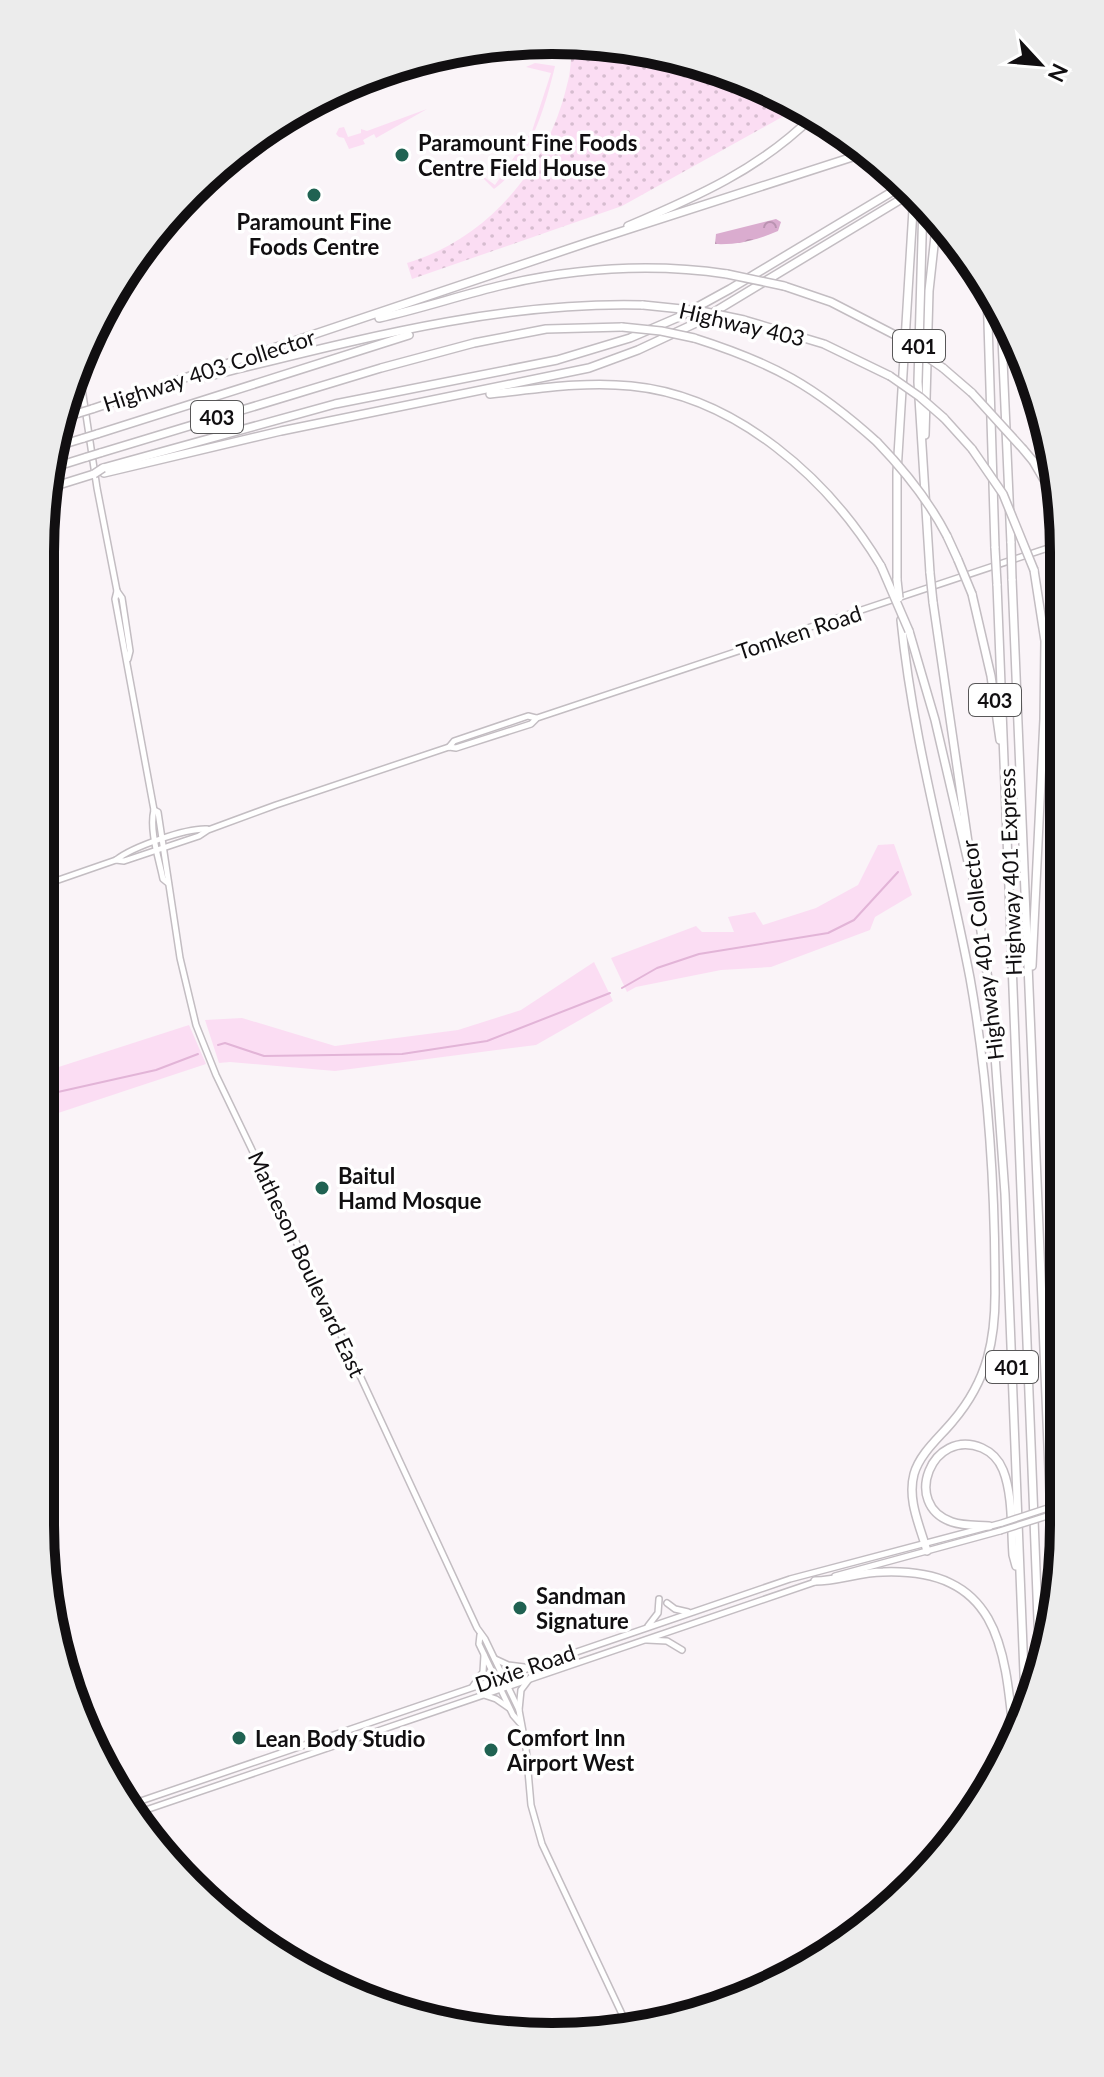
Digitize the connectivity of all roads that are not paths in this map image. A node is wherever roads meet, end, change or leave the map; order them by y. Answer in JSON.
{"nodes":[{"id":1,"x":805,"y":123,"type":"edge"},
{"id":2,"x":854,"y":156,"type":"edge"},
{"id":3,"x":894,"y":191,"type":"edge"},
{"id":4,"x":903,"y":199,"type":"edge"},
{"id":5,"x":913,"y":210,"type":"edge"},
{"id":6,"x":923,"y":220,"type":"edge"},
{"id":7,"x":935,"y":235,"type":"edge"},
{"id":8,"x":589,"y":242,"type":"junction"},
{"id":9,"x":988,"y":311,"type":"edge"},
{"id":10,"x":349,"y":324,"type":"junction"},
{"id":11,"x":433,"y":326,"type":"junction"},
{"id":12,"x":1002,"y":339,"type":"edge"},
{"id":13,"x":189,"y":376,"type":"junction"},
{"id":14,"x":82,"y":387,"type":"edge"},
{"id":15,"x":444,"y":398,"type":"junction"},
{"id":16,"x":73,"y":415,"type":"edge"},
{"id":17,"x":67,"y":443,"type":"edge"},
{"id":18,"x":62,"y":465,"type":"edge"},
{"id":19,"x":104,"y":470,"type":"junction"},
{"id":20,"x":1045,"y":481,"type":"edge"},
{"id":21,"x":58,"y":485,"type":"edge"},
{"id":22,"x":924,"y":489,"type":"junction"},
{"id":23,"x":1050,"y":547,"type":"edge"},
{"id":24,"x":1007,"y":809,"type":"junction"},
{"id":25,"x":208,"y":830,"type":"junction"},
{"id":26,"x":160,"y":841,"type":"junction"},
{"id":27,"x":165,"y":848,"type":"junction"},
{"id":28,"x":158,"y":850,"type":"junction"},
{"id":29,"x":116,"y":860,"type":"junction"},
{"id":30,"x":54,"y":881,"type":"edge"},
{"id":31,"x":168,"y":883,"type":"junction"},
{"id":32,"x":977,"y":902,"type":"junction"},
{"id":33,"x":1030,"y":1004,"type":"junction"},
{"id":34,"x":1050,"y":1492,"type":"edge"},
{"id":35,"x":1050,"y":1507,"type":"edge"},
{"id":36,"x":1050,"y":1515,"type":"edge"},
{"id":37,"x":989,"y":1526,"type":"junction"},
{"id":38,"x":926,"y":1547,"type":"junction"},
{"id":39,"x":1020,"y":1576,"type":"junction"},
{"id":40,"x":815,"y":1581,"type":"junction"},
{"id":41,"x":659,"y":1599,"type":"dead end"},
{"id":42,"x":667,"y":1603,"type":"dead end"},
{"id":43,"x":693,"y":1612,"type":"junction"},
{"id":44,"x":646,"y":1628,"type":"junction"},
{"id":45,"x":1038,"y":1629,"type":"edge"},
{"id":46,"x":480,"y":1634,"type":"junction"},
{"id":47,"x":642,"y":1640,"type":"junction"},
{"id":48,"x":682,"y":1650,"type":"dead end"},
{"id":49,"x":484,"y":1655,"type":"junction"},
{"id":50,"x":495,"y":1659,"type":"junction"},
{"id":51,"x":525,"y":1667,"type":"junction"},
{"id":52,"x":503,"y":1676,"type":"junction"},
{"id":53,"x":496,"y":1678,"type":"junction"},
{"id":54,"x":530,"y":1678,"type":"junction"},
{"id":55,"x":1024,"y":1684,"type":"edge"},
{"id":56,"x":472,"y":1686,"type":"junction"},
{"id":57,"x":508,"y":1686,"type":"junction"},
{"id":58,"x":500,"y":1689,"type":"junction"},
{"id":59,"x":483,"y":1695,"type":"junction"},
{"id":60,"x":509,"y":1708,"type":"junction"},
{"id":61,"x":519,"y":1710,"type":"junction"},
{"id":62,"x":1012,"y":1716,"type":"edge"},
{"id":63,"x":520,"y":1723,"type":"junction"},
{"id":64,"x":138,"y":1802,"type":"edge"},
{"id":65,"x":144,"y":1811,"type":"edge"},
{"id":66,"x":624,"y":2018,"type":"edge"}],
"edges":[{"from":1,"to":8,"type":"highway"},
{"from":2,"to":8,"type":"highway"},
{"from":3,"to":19,"type":"highway"},
{"from":4,"to":15,"type":"highway"},
{"from":5,"to":38,"type":"highway","bridge":true},
{"from":6,"to":22,"type":"highway","name":"Highway 401 Collector","number":"401"},
{"from":7,"to":22,"type":"highway"},
{"from":8,"to":10,"type":"highway"},
{"from":9,"to":24,"type":"highway","name":"Highway 401 Express","number":"401","bridge":true},
{"from":10,"to":13,"type":"highway","name":"Highway 403 Collector","number":"403"},
{"from":10,"to":20,"type":"highway","bridge":true},
{"from":11,"to":13,"type":"highway"},
{"from":11,"to":17,"type":"highway","number":"403","bridge":true},
{"from":11,"to":33,"type":"highway","name":"Highway 403","number":"403","bridge":true},
{"from":12,"to":33,"type":"highway","name":"Highway 401 Express","number":"401","bridge":true},
{"from":13,"to":16,"type":"highway","name":"Highway 403 Collector","number":"403","bridge":true},
{"from":14,"to":26,"type":"main road","name":"Matheson Boulevard East"},
{"from":15,"to":19,"type":"highway"},
{"from":15,"to":32,"type":"highway","bridge":true},
{"from":18,"to":24,"type":"highway","name":"Highway 403","number":"403","bridge":true},
{"from":19,"to":21,"type":"highway","bridge":true},
{"from":22,"to":32,"type":"highway","name":"Highway 401 Collector","number":"401","bridge":true},
{"from":23,"to":25,"type":"main road","name":"Tomken Road"},
{"from":24,"to":45,"type":"highway","name":"Highway 401 Express","number":"401"},
{"from":25,"to":26,"type":"main road","name":"Tomken Road"},
{"from":25,"to":27,"type":"main road","name":"Tomken Road"},
{"from":26,"to":27,"type":"main road","name":"Matheson Boulevard East"},
{"from":26,"to":28,"type":"main road","name":"Matheson Boulevard East"},
{"from":26,"to":29,"type":"main road","name":"Tomken Road"},
{"from":27,"to":28,"type":"main road","name":"Tomken Road"},
{"from":27,"to":31,"type":"main road","name":"Matheson Boulevard East"},
{"from":28,"to":29,"type":"main road","name":"Tomken Road"},
{"from":28,"to":31,"type":"main road","name":"Matheson Boulevard East"},
{"from":29,"to":30,"type":"main road","name":"Tomken Road"},
{"from":31,"to":46,"type":"main road","name":"Matheson Boulevard East"},
{"from":32,"to":39,"type":"highway","name":"Highway 401 Collector","number":"401"},
{"from":33,"to":34,"type":"highway","name":"Highway 401 Express","number":"401"},
{"from":35,"to":37,"type":"main road","name":"Dixie Road","bridge":true},
{"from":36,"to":38,"type":"main road","name":"Dixie Road","bridge":true},
{"from":37,"to":38,"type":"main road","name":"Dixie Road"},
{"from":37,"to":39,"type":"highway"},
{"from":38,"to":40,"type":"main road","name":"Dixie Road"},
{"from":38,"to":43,"type":"main road","name":"Dixie Road"},
{"from":39,"to":55,"type":"highway","name":"Highway 401 Collector","number":"401"},
{"from":40,"to":47,"type":"main road","name":"Dixie Road"},
{"from":40,"to":62,"type":"highway"},
{"from":41,"to":44,"type":"main road"},
{"from":42,"to":43,"type":"main road"},
{"from":43,"to":44,"type":"main road","name":"Dixie Road"},
{"from":44,"to":51,"type":"main road","name":"Dixie Road"},
{"from":46,"to":49,"type":"main road","name":"Matheson Boulevard East"},
{"from":46,"to":50,"type":"main road","name":"Matheson Boulevard East"},
{"from":47,"to":48,"type":"main road"},
{"from":47,"to":54,"type":"main road","name":"Dixie Road"},
{"from":49,"to":53,"type":"main road","name":"Matheson Boulevard East"},
{"from":49,"to":56,"type":"main road"},
{"from":50,"to":51,"type":"main road"},
{"from":50,"to":52,"type":"main road","name":"Matheson Boulevard East"},
{"from":51,"to":52,"type":"main road","name":"Dixie Road"},
{"from":52,"to":53,"type":"main road","name":"Dixie Road"},
{"from":52,"to":57,"type":"main road","name":"Matheson Boulevard East"},
{"from":53,"to":56,"type":"main road","name":"Dixie Road"},
{"from":53,"to":58,"type":"main road","name":"Matheson Boulevard East"},
{"from":54,"to":57,"type":"main road","name":"Dixie Road"},
{"from":54,"to":61,"type":"main road"},
{"from":56,"to":64,"type":"main road","name":"Dixie Road"},
{"from":57,"to":58,"type":"main road","name":"Dixie Road"},
{"from":57,"to":61,"type":"main road","name":"Matheson Boulevard East"},
{"from":58,"to":59,"type":"main road","name":"Dixie Road"},
{"from":58,"to":60,"type":"main road","name":"Matheson Boulevard East"},
{"from":59,"to":60,"type":"main road"},
{"from":59,"to":65,"type":"main road","name":"Dixie Road"},
{"from":60,"to":63,"type":"main road","name":"Matheson Boulevard East"},
{"from":61,"to":63,"type":"main road","name":"Matheson Boulevard East"},
{"from":63,"to":66,"type":"main road","name":"Matheson Boulevard East"}]}
